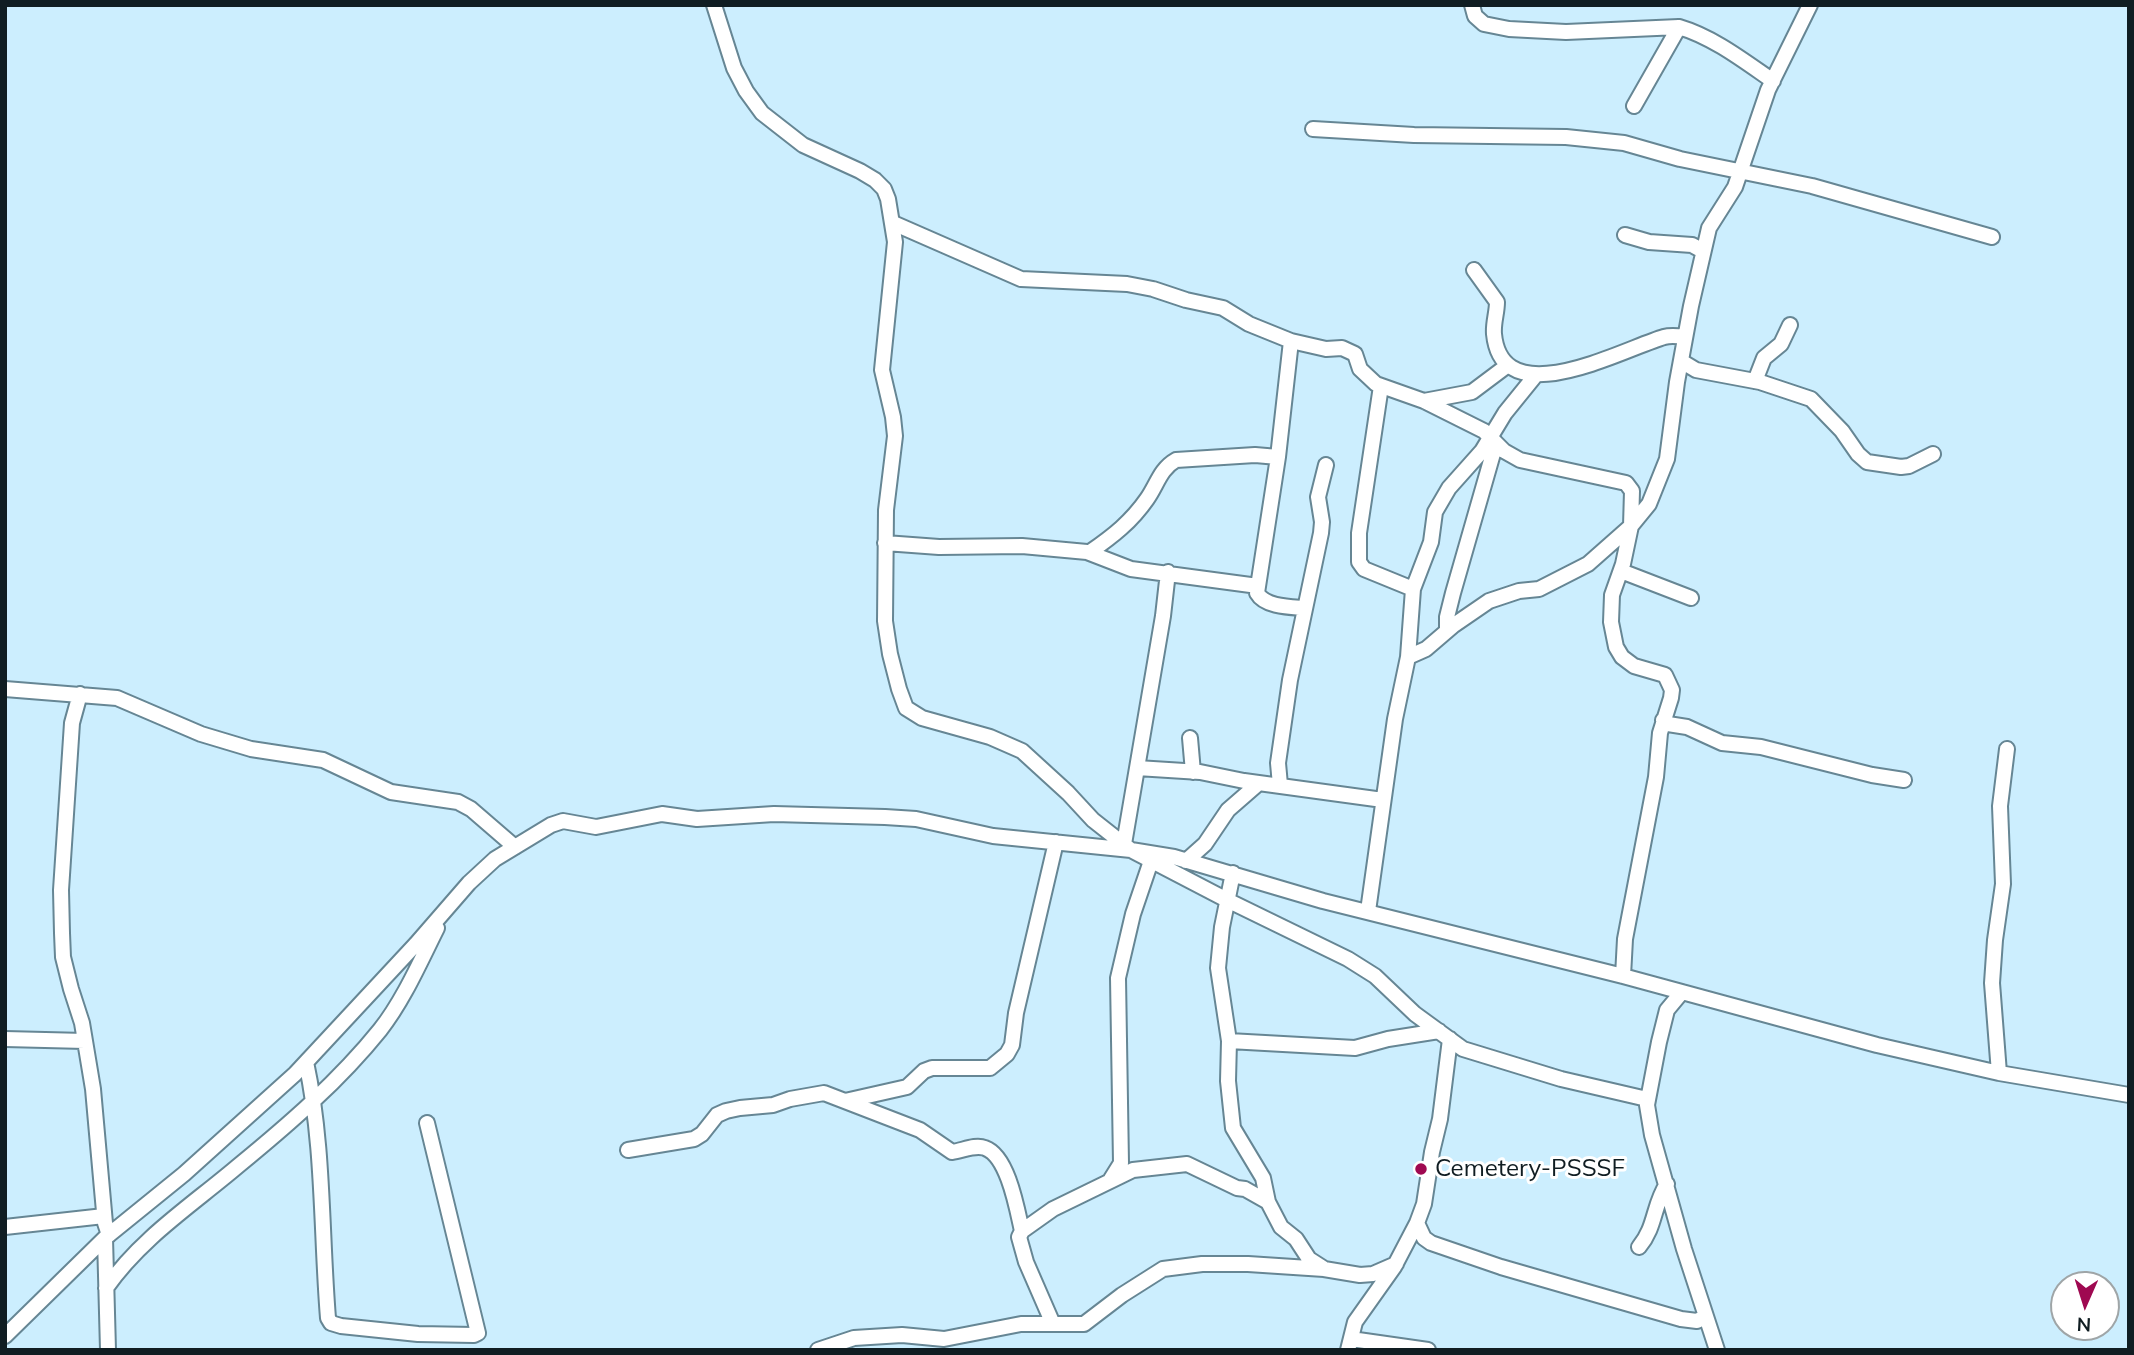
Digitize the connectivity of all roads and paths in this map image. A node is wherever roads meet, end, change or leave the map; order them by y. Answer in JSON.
{"nodes":[{"id":1,"x":715,"y":5,"type":"edge"},
{"id":2,"x":1472,"y":5,"type":"edge"},
{"id":3,"x":1810,"y":5,"type":"edge"},
{"id":4,"x":1679,"y":27,"type":"junction"},
{"id":5,"x":1773,"y":81,"type":"junction"},
{"id":6,"x":1634,"y":106,"type":"dead end"},
{"id":7,"x":1313,"y":129,"type":"dead end"},
{"id":8,"x":1742,"y":170,"type":"junction"},
{"id":9,"x":892,"y":223,"type":"junction"},
{"id":10,"x":1625,"y":235,"type":"dead end"},
{"id":11,"x":1992,"y":237,"type":"dead end"},
{"id":12,"x":1703,"y":251,"type":"junction"},
{"id":13,"x":1474,"y":270,"type":"dead end"},
{"id":14,"x":1790,"y":325,"type":"dead end"},
{"id":15,"x":1685,"y":337,"type":"junction"},
{"id":16,"x":1291,"y":341,"type":"junction"},
{"id":17,"x":1681,"y":361,"type":"junction"},
{"id":18,"x":1508,"y":365,"type":"junction"},
{"id":19,"x":1535,"y":376,"type":"junction"},
{"id":20,"x":1755,"y":381,"type":"junction"},
{"id":21,"x":1381,"y":386,"type":"junction"},
{"id":22,"x":1424,"y":401,"type":"junction"},
{"id":23,"x":1494,"y":440,"type":"junction"},
{"id":24,"x":1933,"y":454,"type":"dead end"},
{"id":25,"x":1278,"y":457,"type":"junction"},
{"id":26,"x":1326,"y":465,"type":"dead end"},
{"id":27,"x":1631,"y":526,"type":"junction"},
{"id":28,"x":885,"y":543,"type":"junction"},
{"id":29,"x":1090,"y":552,"type":"junction"},
{"id":30,"x":1621,"y":571,"type":"junction"},
{"id":31,"x":1168,"y":572,"type":"junction"},
{"id":32,"x":1258,"y":586,"type":"junction"},
{"id":33,"x":1413,"y":589,"type":"junction"},
{"id":34,"x":1690,"y":598,"type":"dead end"},
{"id":35,"x":1304,"y":608,"type":"junction"},
{"id":36,"x":1447,"y":631,"type":"junction"},
{"id":37,"x":1408,"y":657,"type":"junction"},
{"id":38,"x":5,"y":689,"type":"edge"},
{"id":39,"x":80,"y":694,"type":"junction"},
{"id":40,"x":1663,"y":720,"type":"junction"},
{"id":41,"x":1190,"y":738,"type":"dead end"},
{"id":42,"x":2007,"y":749,"type":"dead end"},
{"id":43,"x":1138,"y":768,"type":"junction"},
{"id":44,"x":1193,"y":772,"type":"junction"},
{"id":45,"x":1904,"y":780,"type":"dead end"},
{"id":46,"x":1259,"y":783,"type":"junction"},
{"id":47,"x":1280,"y":785,"type":"junction"},
{"id":48,"x":1383,"y":800,"type":"junction"},
{"id":49,"x":1055,"y":842,"type":"junction"},
{"id":50,"x":515,"y":847,"type":"junction"},
{"id":51,"x":1127,"y":847,"type":"junction"},
{"id":52,"x":1151,"y":861,"type":"junction"},
{"id":53,"x":1186,"y":861,"type":"junction"},
{"id":54,"x":1233,"y":873,"type":"junction"},
{"id":55,"x":1227,"y":900,"type":"junction"},
{"id":56,"x":447,"y":908,"type":"junction"},
{"id":57,"x":1368,"y":911,"type":"junction"},
{"id":58,"x":1623,"y":976,"type":"junction"},
{"id":59,"x":1682,"y":992,"type":"junction"},
{"id":60,"x":1445,"y":1035,"type":"junction"},
{"id":61,"x":5,"y":1039,"type":"edge"},
{"id":62,"x":85,"y":1041,"type":"junction"},
{"id":63,"x":1229,"y":1041,"type":"junction"},
{"id":64,"x":306,"y":1062,"type":"junction"},
{"id":65,"x":1999,"y":1073,"type":"junction"},
{"id":66,"x":2129,"y":1095,"type":"edge"},
{"id":67,"x":1647,"y":1099,"type":"junction"},
{"id":68,"x":313,"y":1100,"type":"junction"},
{"id":69,"x":844,"y":1101,"type":"junction"},
{"id":70,"x":427,"y":1123,"type":"dead end"},
{"id":71,"x":628,"y":1150,"type":"dead end"},
{"id":72,"x":1110,"y":1180,"type":"junction"},
{"id":73,"x":1667,"y":1184,"type":"junction"},
{"id":74,"x":1268,"y":1202,"type":"junction"},
{"id":75,"x":104,"y":1216,"type":"junction"},
{"id":76,"x":1417,"y":1223,"type":"junction"},
{"id":77,"x":5,"y":1227,"type":"edge"},
{"id":78,"x":1022,"y":1231,"type":"junction"},
{"id":79,"x":107,"y":1237,"type":"junction"},
{"id":80,"x":1639,"y":1247,"type":"dead end"},
{"id":81,"x":1396,"y":1264,"type":"junction"},
{"id":82,"x":1324,"y":1269,"type":"junction"},
{"id":83,"x":106,"y":1288,"type":"junction"},
{"id":84,"x":1705,"y":1317,"type":"junction"},
{"id":85,"x":1053,"y":1324,"type":"junction"},
{"id":86,"x":5,"y":1336,"type":"edge"},
{"id":87,"x":1350,"y":1344,"type":"edge"},
{"id":88,"x":108,"y":1350,"type":"edge"},
{"id":89,"x":818,"y":1350,"type":"edge"},
{"id":90,"x":1428,"y":1350,"type":"edge"},
{"id":91,"x":1717,"y":1350,"type":"edge"}],
"edges":[{"from":1,"to":9,"type":"street"},
{"from":2,"to":4,"type":"street"},
{"from":3,"to":5,"type":"street"},
{"from":4,"to":5,"type":"street"},
{"from":4,"to":6,"type":"street"},
{"from":5,"to":8,"type":"street"},
{"from":7,"to":8,"type":"street"},
{"from":8,"to":11,"type":"street"},
{"from":8,"to":12,"type":"street"},
{"from":9,"to":16,"type":"street"},
{"from":9,"to":28,"type":"street"},
{"from":10,"to":12,"type":"street"},
{"from":12,"to":15,"type":"street"},
{"from":13,"to":18,"type":"street"},
{"from":14,"to":20,"type":"street"},
{"from":15,"to":17,"type":"street"},
{"from":15,"to":19,"type":"street"},
{"from":16,"to":21,"type":"street"},
{"from":16,"to":25,"type":"street"},
{"from":17,"to":20,"type":"street"},
{"from":17,"to":27,"type":"street"},
{"from":18,"to":19,"type":"street"},
{"from":18,"to":22,"type":"street"},
{"from":19,"to":23,"type":"street"},
{"from":20,"to":24,"type":"street"},
{"from":21,"to":22,"type":"street"},
{"from":21,"to":33,"type":"street"},
{"from":22,"to":23,"type":"street"},
{"from":23,"to":27,"type":"street"},
{"from":23,"to":33,"type":"street"},
{"from":23,"to":36,"type":"street"},
{"from":25,"to":29,"type":"street"},
{"from":25,"to":32,"type":"street"},
{"from":26,"to":35,"type":"street"},
{"from":27,"to":30,"type":"street"},
{"from":27,"to":36,"type":"street"},
{"from":28,"to":29,"type":"street"},
{"from":28,"to":51,"type":"street"},
{"from":29,"to":31,"type":"street"},
{"from":30,"to":34,"type":"street"},
{"from":30,"to":40,"type":"street"},
{"from":31,"to":32,"type":"street"},
{"from":31,"to":43,"type":"street"},
{"from":32,"to":35,"type":"street"},
{"from":33,"to":37,"type":"street"},
{"from":35,"to":47,"type":"street"},
{"from":36,"to":37,"type":"street"},
{"from":37,"to":48,"type":"street"},
{"from":38,"to":39,"type":"street"},
{"from":39,"to":50,"type":"street"},
{"from":39,"to":62,"type":"street"},
{"from":40,"to":45,"type":"street"},
{"from":40,"to":58,"type":"street"},
{"from":41,"to":44,"type":"street"},
{"from":42,"to":65,"type":"street"},
{"from":43,"to":44,"type":"street"},
{"from":43,"to":51,"type":"street"},
{"from":44,"to":46,"type":"street"},
{"from":46,"to":47,"type":"street"},
{"from":46,"to":53,"type":"street"},
{"from":47,"to":48,"type":"street"},
{"from":48,"to":57,"type":"street"},
{"from":49,"to":50,"type":"street"},
{"from":49,"to":51,"type":"street"},
{"from":49,"to":69,"type":"street"},
{"from":50,"to":56,"type":"street"},
{"from":51,"to":52,"type":"street"},
{"from":51,"to":53,"type":"street"},
{"from":52,"to":55,"type":"street"},
{"from":52,"to":72,"type":"street"},
{"from":53,"to":54,"type":"street"},
{"from":54,"to":55,"type":"street"},
{"from":54,"to":57,"type":"street"},
{"from":55,"to":60,"type":"street"},
{"from":55,"to":63,"type":"street"},
{"from":56,"to":64,"type":"street"},
{"from":56,"to":68,"type":"street"},
{"from":57,"to":58,"type":"street"},
{"from":58,"to":59,"type":"street"},
{"from":59,"to":65,"type":"street"},
{"from":59,"to":67,"type":"street"},
{"from":60,"to":63,"type":"street"},
{"from":60,"to":67,"type":"street"},
{"from":60,"to":76,"type":"street"},
{"from":61,"to":62,"type":"street"},
{"from":62,"to":75,"type":"street"},
{"from":63,"to":74,"type":"street"},
{"from":64,"to":68,"type":"street"},
{"from":64,"to":79,"type":"street"},
{"from":65,"to":66,"type":"street"},
{"from":67,"to":73,"type":"street"},
{"from":68,"to":70,"type":"street"},
{"from":68,"to":83,"type":"street"},
{"from":69,"to":71,"type":"street"},
{"from":69,"to":78,"type":"street"},
{"from":72,"to":74,"type":"street"},
{"from":72,"to":78,"type":"street"},
{"from":73,"to":80,"type":"street"},
{"from":73,"to":84,"type":"street"},
{"from":74,"to":82,"type":"street"},
{"from":75,"to":77,"type":"street"},
{"from":75,"to":79,"type":"street"},
{"from":76,"to":81,"type":"street"},
{"from":76,"to":84,"type":"street"},
{"from":78,"to":85,"type":"street"},
{"from":79,"to":83,"type":"street"},
{"from":79,"to":86,"type":"street"},
{"from":81,"to":82,"type":"street"},
{"from":81,"to":87,"type":"street"},
{"from":82,"to":85,"type":"street"},
{"from":83,"to":88,"type":"street"},
{"from":84,"to":91,"type":"street"},
{"from":85,"to":89,"type":"street"},
{"from":87,"to":90,"type":"street"}]}
